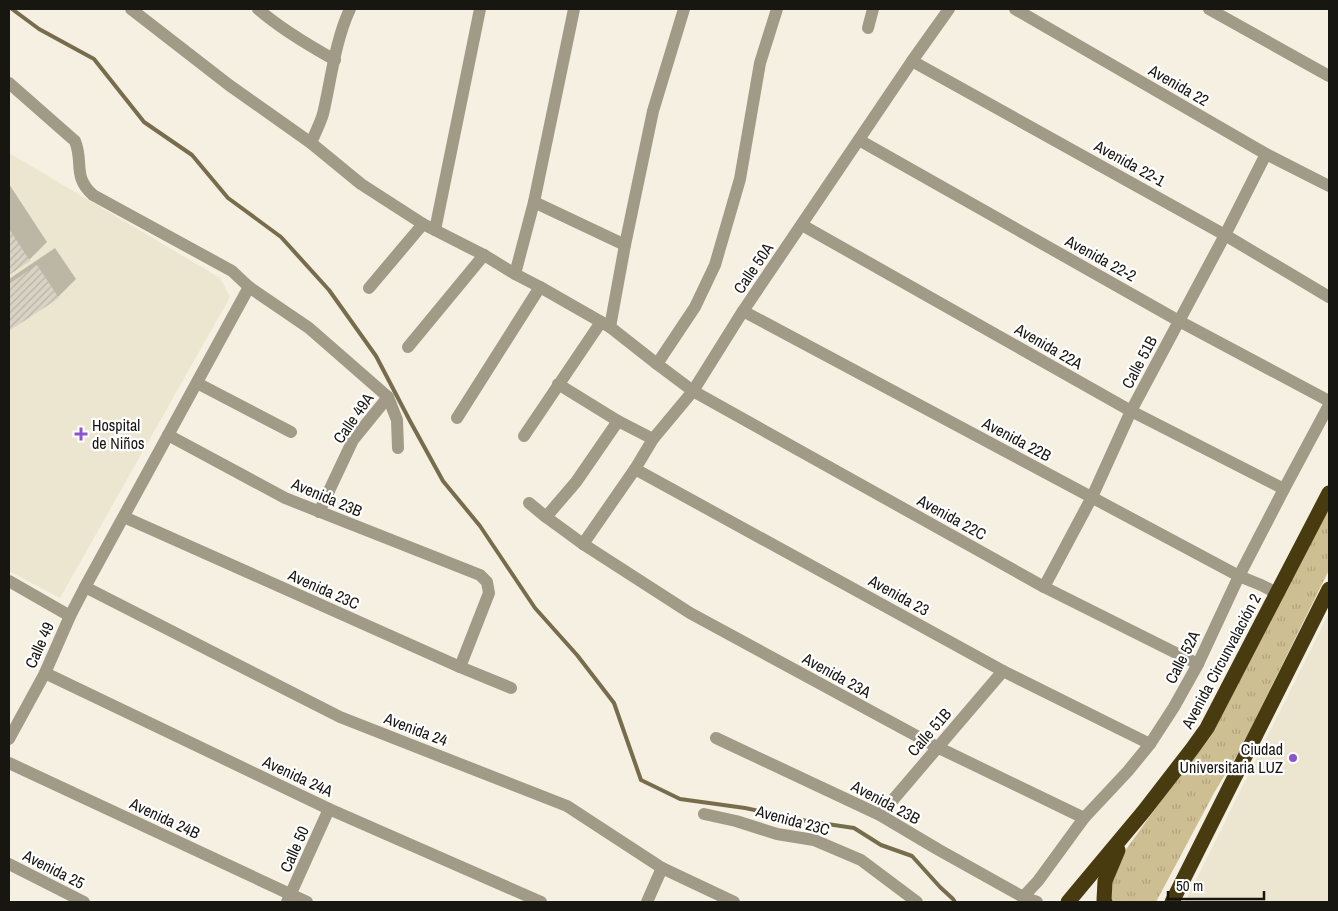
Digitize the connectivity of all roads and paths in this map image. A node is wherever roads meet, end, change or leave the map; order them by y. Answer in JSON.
{"nodes":[{"id":1,"x":131,"y":9,"type":"edge"},
{"id":2,"x":258,"y":9,"type":"edge"},
{"id":3,"x":350,"y":9,"type":"edge"},
{"id":4,"x":480,"y":9,"type":"edge"},
{"id":5,"x":574,"y":9,"type":"edge"},
{"id":6,"x":684,"y":9,"type":"edge"},
{"id":7,"x":777,"y":9,"type":"edge"},
{"id":8,"x":874,"y":9,"type":"edge"},
{"id":9,"x":949,"y":9,"type":"edge"},
{"id":10,"x":1015,"y":9,"type":"edge"},
{"id":11,"x":1209,"y":9,"type":"edge"},
{"id":12,"x":868,"y":28,"type":"dead end"},
{"id":13,"x":335,"y":60,"type":"junction"},
{"id":14,"x":912,"y":60,"type":"junction"},
{"id":15,"x":1329,"y":76,"type":"edge"},
{"id":16,"x":9,"y":83,"type":"edge"},
{"id":17,"x":859,"y":140,"type":"junction"},
{"id":18,"x":311,"y":143,"type":"junction"},
{"id":19,"x":1266,"y":154,"type":"junction"},
{"id":20,"x":1329,"y":186,"type":"edge"},
{"id":21,"x":534,"y":202,"type":"junction"},
{"id":22,"x":423,"y":224,"type":"junction"},
{"id":23,"x":802,"y":225,"type":"junction"},
{"id":24,"x":435,"y":230,"type":"junction"},
{"id":25,"x":1225,"y":235,"type":"junction"},
{"id":26,"x":625,"y":245,"type":"junction"},
{"id":27,"x":484,"y":255,"type":"junction"},
{"id":28,"x":515,"y":274,"type":"junction"},
{"id":29,"x":250,"y":287,"type":"junction"},
{"id":30,"x":540,"y":287,"type":"junction"},
{"id":31,"x":369,"y":288,"type":"dead end"},
{"id":32,"x":1329,"y":297,"type":"edge"},
{"id":33,"x":743,"y":311,"type":"junction"},
{"id":34,"x":1179,"y":321,"type":"junction"},
{"id":35,"x":606,"y":325,"type":"junction"},
{"id":36,"x":408,"y":347,"type":"dead end"},
{"id":37,"x":657,"y":364,"type":"junction"},
{"id":38,"x":197,"y":383,"type":"junction"},
{"id":39,"x":558,"y":384,"type":"junction"},
{"id":40,"x":693,"y":390,"type":"junction"},
{"id":41,"x":388,"y":397,"type":"junction"},
{"id":42,"x":1329,"y":403,"type":"edge"},
{"id":43,"x":1131,"y":411,"type":"junction"},
{"id":44,"x":457,"y":418,"type":"dead end"},
{"id":45,"x":618,"y":421,"type":"junction"},
{"id":46,"x":291,"y":432,"type":"dead end"},
{"id":47,"x":168,"y":434,"type":"junction"},
{"id":48,"x":524,"y":436,"type":"dead end"},
{"id":49,"x":653,"y":439,"type":"junction"},
{"id":50,"x":398,"y":448,"type":"dead end"},
{"id":51,"x":635,"y":469,"type":"junction"},
{"id":52,"x":1284,"y":488,"type":"junction"},
{"id":53,"x":1329,"y":493,"type":"edge"},
{"id":54,"x":1092,"y":497,"type":"junction"},
{"id":55,"x":529,"y":503,"type":"dead end"},
{"id":56,"x":319,"y":512,"type":"junction"},
{"id":57,"x":124,"y":517,"type":"junction"},
{"id":58,"x":546,"y":517,"type":"junction"},
{"id":59,"x":583,"y":544,"type":"junction"},
{"id":60,"x":1239,"y":576,"type":"junction"},
{"id":61,"x":9,"y":581,"type":"edge"},
{"id":62,"x":85,"y":587,"type":"junction"},
{"id":63,"x":1044,"y":588,"type":"junction"},
{"id":64,"x":1329,"y":589,"type":"edge"},
{"id":65,"x":1277,"y":593,"type":"junction"},
{"id":66,"x":70,"y":616,"type":"junction"},
{"id":67,"x":1198,"y":664,"type":"junction"},
{"id":68,"x":460,"y":668,"type":"junction"},
{"id":69,"x":1004,"y":671,"type":"junction"},
{"id":70,"x":45,"y":673,"type":"junction"},
{"id":71,"x":512,"y":688,"type":"dead end"},
{"id":72,"x":716,"y":738,"type":"dead end"},
{"id":73,"x":9,"y":739,"type":"edge"},
{"id":74,"x":1150,"y":744,"type":"junction"},
{"id":75,"x":937,"y":748,"type":"junction"},
{"id":76,"x":9,"y":764,"type":"edge"},
{"id":77,"x":329,"y":809,"type":"junction"},
{"id":78,"x":704,"y":814,"type":"dead end"},
{"id":79,"x":880,"y":815,"type":"junction"},
{"id":80,"x":1084,"y":818,"type":"junction"},
{"id":81,"x":1123,"y":837,"type":"junction"},
{"id":82,"x":9,"y":864,"type":"edge"},
{"id":83,"x":662,"y":868,"type":"junction"},
{"id":84,"x":1023,"y":897,"type":"junction"},
{"id":85,"x":289,"y":899,"type":"edge"},
{"id":86,"x":1173,"y":901,"type":"edge"},
{"id":87,"x":84,"y":902,"type":"edge"},
{"id":88,"x":307,"y":902,"type":"edge"},
{"id":89,"x":541,"y":902,"type":"edge"},
{"id":90,"x":647,"y":902,"type":"edge"},
{"id":91,"x":734,"y":902,"type":"edge"},
{"id":92,"x":917,"y":902,"type":"edge"},
{"id":93,"x":1037,"y":902,"type":"edge"},
{"id":94,"x":1068,"y":902,"type":"edge"},
{"id":95,"x":1105,"y":902,"type":"edge"}],
"edges":[{"from":1,"to":18,"type":"street","name":"Avenida 22C"},
{"from":2,"to":13,"type":"street"},
{"from":3,"to":13,"type":"street"},
{"from":4,"to":24,"type":"street"},
{"from":5,"to":21,"type":"street"},
{"from":6,"to":26,"type":"street"},
{"from":7,"to":37,"type":"street"},
{"from":8,"to":12,"type":"street"},
{"from":9,"to":14,"type":"street","name":"Calle 50A"},
{"from":10,"to":19,"type":"street","name":"Avenida 22"},
{"from":11,"to":15,"type":"street"},
{"from":13,"to":18,"type":"street"},
{"from":14,"to":17,"type":"street","name":"Calle 50A"},
{"from":14,"to":25,"type":"street","name":"Avenida 22-1"},
{"from":16,"to":29,"type":"street"},
{"from":17,"to":23,"type":"street","name":"Calle 50A"},
{"from":17,"to":34,"type":"street","name":"Avenida 22-2"},
{"from":18,"to":22,"type":"street","name":"Avenida 22C"},
{"from":19,"to":20,"type":"street","name":"Avenida 22"},
{"from":19,"to":25,"type":"street","name":"Calle 51B"},
{"from":21,"to":26,"type":"street"},
{"from":21,"to":28,"type":"street"},
{"from":22,"to":24,"type":"street","name":"Avenida 22C"},
{"from":22,"to":31,"type":"street"},
{"from":23,"to":33,"type":"street","name":"Calle 50A"},
{"from":23,"to":43,"type":"street","name":"Avenida 22A"},
{"from":24,"to":27,"type":"street","name":"Avenida 22C"},
{"from":25,"to":32,"type":"street","name":"Avenida 22-1"},
{"from":25,"to":34,"type":"street","name":"Calle 51B"},
{"from":26,"to":35,"type":"street"},
{"from":27,"to":28,"type":"street","name":"Avenida 22C"},
{"from":27,"to":36,"type":"street"},
{"from":28,"to":30,"type":"street","name":"Avenida 22C"},
{"from":29,"to":38,"type":"street","name":"Calle 49"},
{"from":29,"to":41,"type":"street"},
{"from":30,"to":35,"type":"street","name":"Avenida 22C"},
{"from":30,"to":44,"type":"street"},
{"from":33,"to":40,"type":"street","name":"Calle 50A"},
{"from":33,"to":54,"type":"street","name":"Avenida 22B"},
{"from":34,"to":42,"type":"street","name":"Avenida 22-2"},
{"from":34,"to":43,"type":"street","name":"Calle 51B"},
{"from":35,"to":37,"type":"street","name":"Avenida 22C"},
{"from":35,"to":39,"type":"street"},
{"from":37,"to":40,"type":"street","name":"Avenida 22C"},
{"from":38,"to":46,"type":"street"},
{"from":38,"to":47,"type":"street","name":"Calle 49"},
{"from":39,"to":45,"type":"street"},
{"from":39,"to":48,"type":"street"},
{"from":40,"to":49,"type":"street","name":"Calle 50A"},
{"from":40,"to":63,"type":"street","name":"Avenida 22C"},
{"from":41,"to":50,"type":"street"},
{"from":41,"to":56,"type":"street","name":"Calle 49A"},
{"from":42,"to":52,"type":"street","name":"Calle 52A"},
{"from":43,"to":52,"type":"street","name":"Avenida 22A"},
{"from":43,"to":54,"type":"street","name":"Calle 51B"},
{"from":45,"to":49,"type":"street"},
{"from":45,"to":58,"type":"street"},
{"from":47,"to":56,"type":"street","name":"Avenida 23B"},
{"from":47,"to":57,"type":"street","name":"Calle 49"},
{"from":49,"to":51,"type":"street","name":"Calle 50A"},
{"from":51,"to":59,"type":"street","name":"Calle 50A"},
{"from":51,"to":69,"type":"street","name":"Avenida 23"},
{"from":52,"to":60,"type":"street","name":"Calle 52A"},
{"from":53,"to":65,"type":"highway","name":"Avenida Circunvalación 2"},
{"from":54,"to":60,"type":"street","name":"Avenida 22B"},
{"from":54,"to":63,"type":"street","name":"Calle 51B"},
{"from":55,"to":58,"type":"street","name":"Avenida 23A"},
{"from":56,"to":68,"type":"street","name":"Avenida 23B"},
{"from":57,"to":62,"type":"street","name":"Calle 49"},
{"from":57,"to":68,"type":"street","name":"Avenida 23C"},
{"from":58,"to":59,"type":"street","name":"Avenida 23A"},
{"from":59,"to":75,"type":"street","name":"Avenida 23A"},
{"from":60,"to":65,"type":"street","name":"Avenida 22B"},
{"from":60,"to":67,"type":"street","name":"Calle 52A"},
{"from":61,"to":66,"type":"street"},
{"from":62,"to":66,"type":"street","name":"Calle 49"},
{"from":62,"to":83,"type":"street","name":"Avenida 24"},
{"from":63,"to":67,"type":"street","name":"Avenida 22C"},
{"from":64,"to":86,"type":"highway"},
{"from":65,"to":81,"type":"highway","name":"Avenida Circunvalación 2"},
{"from":66,"to":70,"type":"street","name":"Calle 49"},
{"from":67,"to":74,"type":"street","name":"Calle 52A"},
{"from":68,"to":71,"type":"street","name":"Avenida 23C"},
{"from":69,"to":74,"type":"street","name":"Avenida 23"},
{"from":69,"to":75,"type":"street","name":"Calle 51B"},
{"from":70,"to":73,"type":"street","name":"Calle 49"},
{"from":70,"to":77,"type":"street","name":"Avenida 24A"},
{"from":72,"to":79,"type":"street","name":"Avenida 23B"},
{"from":74,"to":80,"type":"street","name":"Calle 52A"},
{"from":75,"to":79,"type":"street","name":"Calle 51B"},
{"from":75,"to":80,"type":"street","name":"Avenida 23A"},
{"from":76,"to":85,"type":"street","name":"Avenida 24B"},
{"from":77,"to":85,"type":"street","name":"Calle 50"},
{"from":77,"to":89,"type":"street","name":"Avenida 24A"},
{"from":78,"to":92,"type":"street","name":"Avenida 23C"},
{"from":79,"to":84,"type":"street","name":"Avenida 23B"},
{"from":80,"to":84,"type":"street","name":"Calle 52A"},
{"from":81,"to":94,"type":"highway","name":"Avenida Circunvalación 2"},
{"from":81,"to":95,"type":"highway"},
{"from":82,"to":87,"type":"street","name":"Avenida 25"},
{"from":83,"to":90,"type":"street"},
{"from":83,"to":91,"type":"street","name":"Avenida 24"},
{"from":84,"to":93,"type":"street","name":"Avenida 23B"},
{"from":85,"to":88,"type":"street","name":"Avenida 24B"}]}
